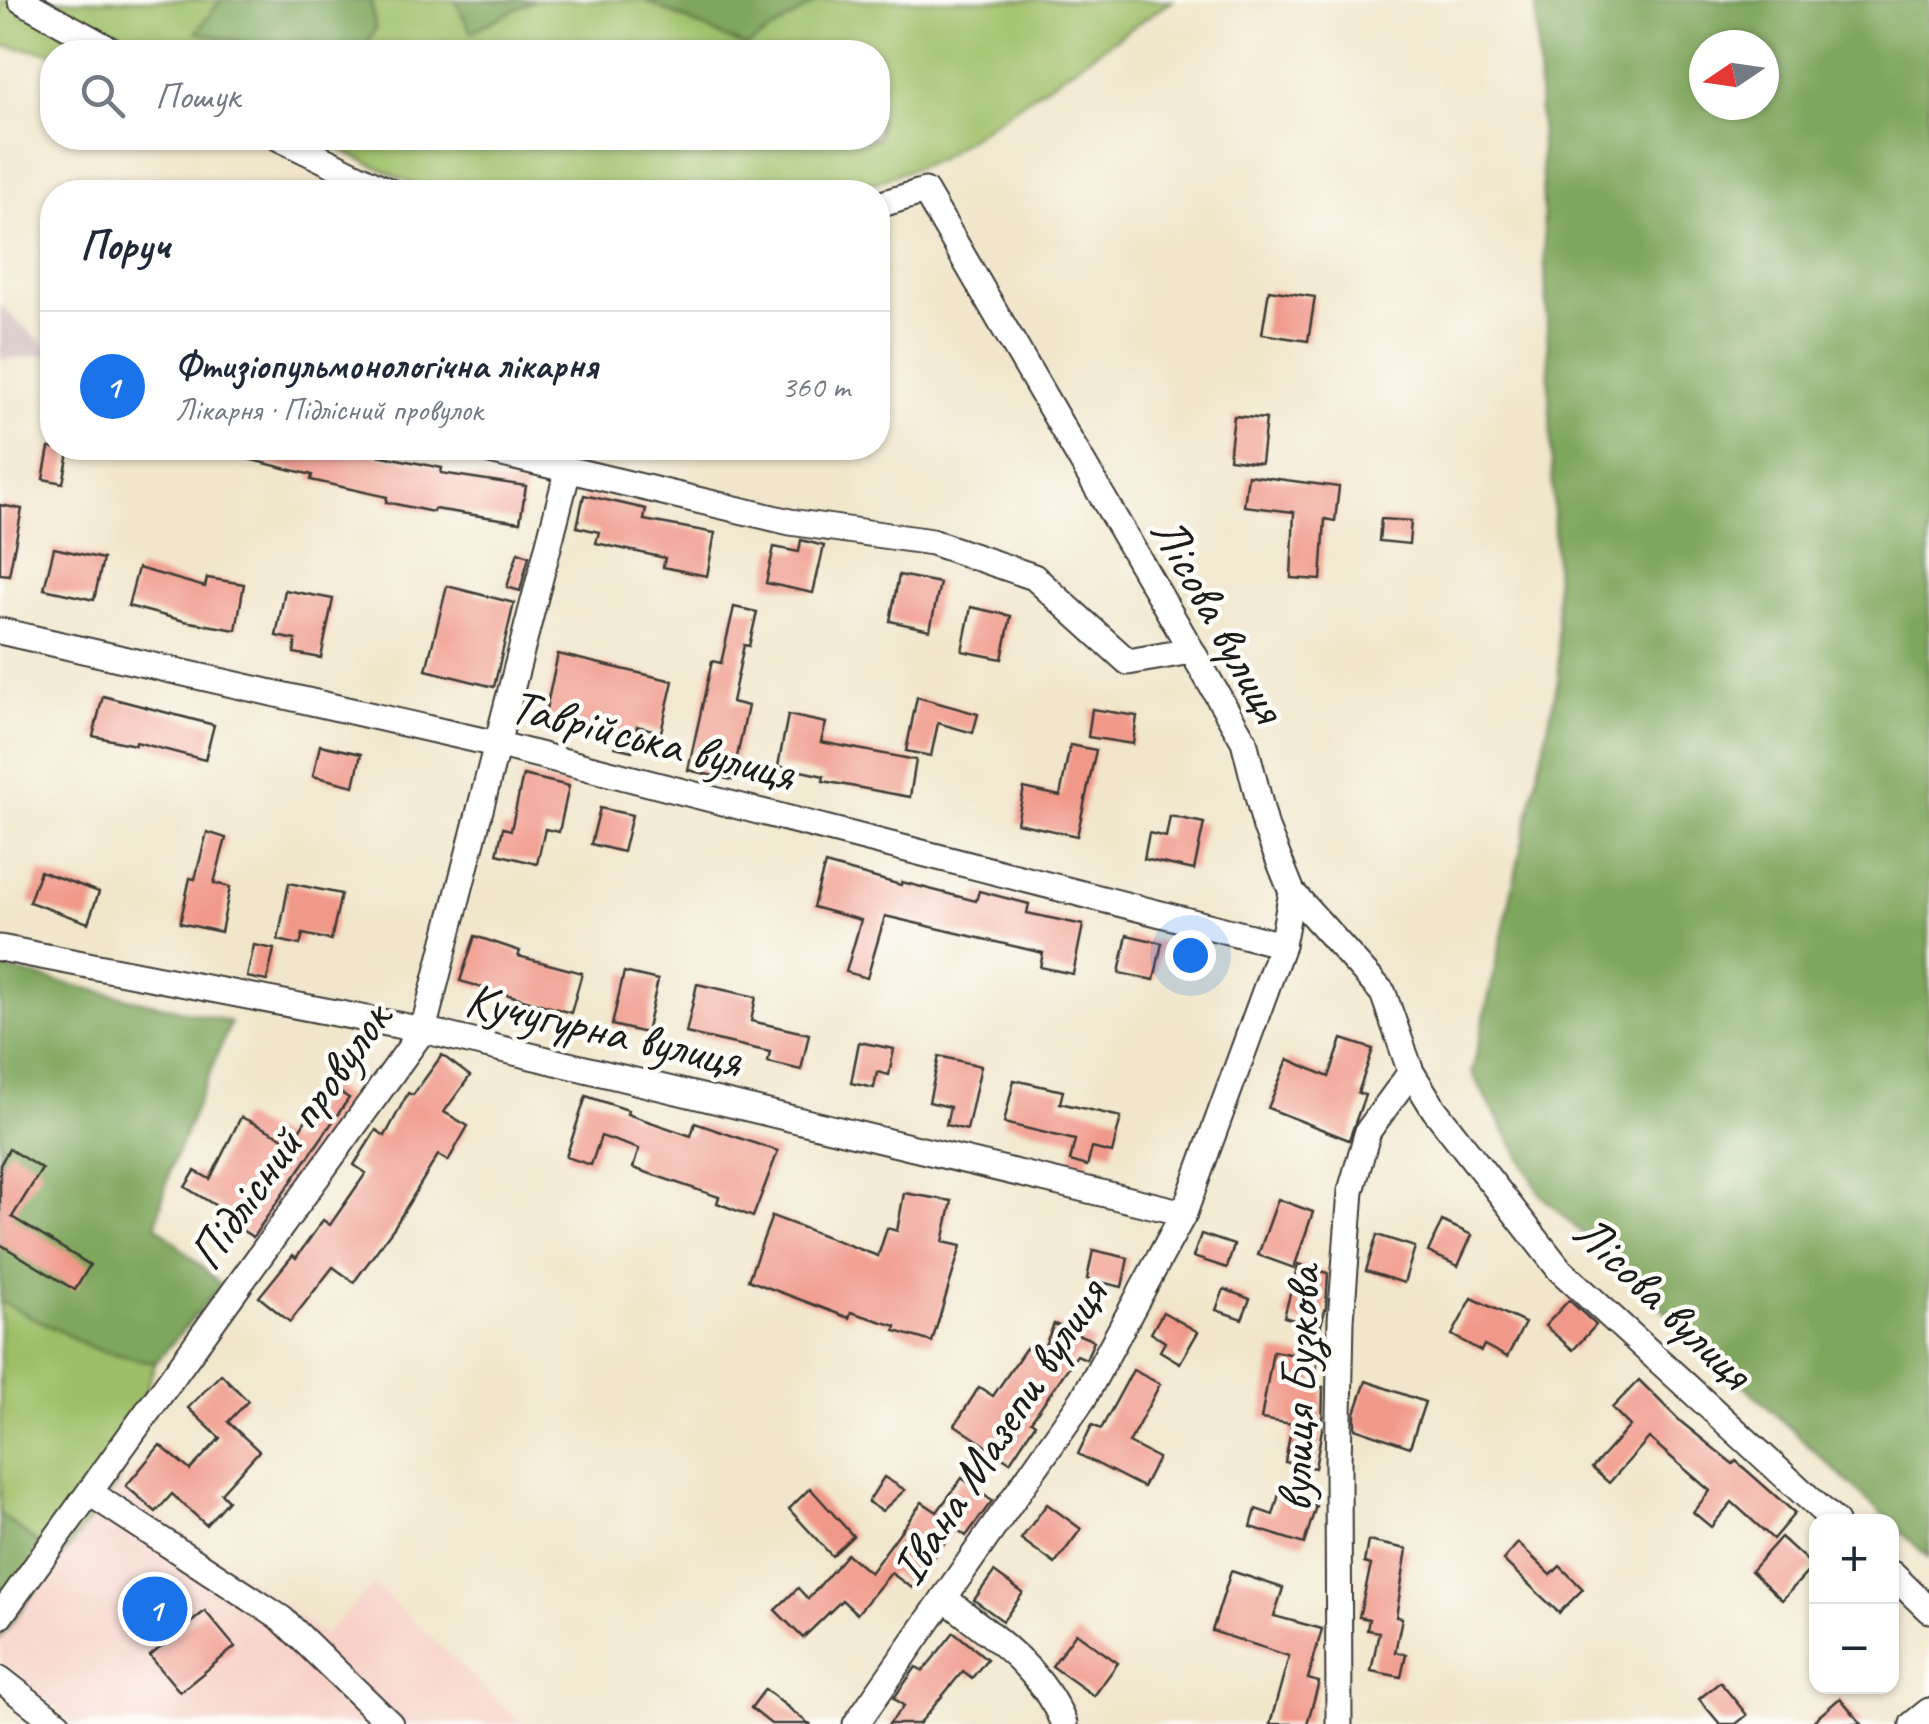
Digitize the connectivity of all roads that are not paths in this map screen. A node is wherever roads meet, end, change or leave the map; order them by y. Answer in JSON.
{"nodes":[{"id":1,"x":21,"y":0,"type":"edge"},
{"id":2,"x":93,"y":40,"type":"edge"},
{"id":3,"x":304,"y":150,"type":"edge"},
{"id":4,"x":365,"y":180,"type":"edge"},
{"id":5,"x":890,"y":201,"type":"edge"},
{"id":6,"x":527,"y":460,"type":"edge"},
{"id":7,"x":568,"y":470,"type":"junction"},
{"id":8,"x":0,"y":631,"type":"edge"},
{"id":9,"x":1191,"y":651,"type":"junction"},
{"id":10,"x":496,"y":744,"type":"junction"},
{"id":11,"x":1292,"y":892,"type":"junction"},
{"id":12,"x":1282,"y":945,"type":"junction"},
{"id":13,"x":0,"y":948,"type":"edge"},
{"id":14,"x":422,"y":1030,"type":"junction"},
{"id":15,"x":1411,"y":1072,"type":"junction"},
{"id":16,"x":1184,"y":1213,"type":"junction"},
{"id":17,"x":90,"y":1493,"type":"junction"},
{"id":18,"x":1826,"y":1514,"type":"edge"},
{"id":19,"x":1899,"y":1581,"type":"edge"},
{"id":20,"x":944,"y":1598,"type":"junction"},
{"id":21,"x":1929,"y":1610,"type":"edge"},
{"id":22,"x":0,"y":1616,"type":"edge"},
{"id":23,"x":0,"y":1679,"type":"edge"},
{"id":24,"x":1929,"y":1711,"type":"edge"},
{"id":25,"x":58,"y":1724,"type":"edge"},
{"id":26,"x":390,"y":1724,"type":"edge"},
{"id":27,"x":856,"y":1724,"type":"edge"},
{"id":28,"x":1064,"y":1724,"type":"edge"},
{"id":29,"x":1339,"y":1724,"type":"edge"},
{"id":30,"x":1913,"y":1724,"type":"edge"}],
"edges":[{"from":1,"to":2,"type":"street"},
{"from":3,"to":4,"type":"street"},
{"from":5,"to":9,"type":"street","name":"Лісова вулиця"},
{"from":6,"to":7,"type":"street"},
{"from":7,"to":9,"type":"street"},
{"from":7,"to":10,"type":"street","name":"Підлісний провулок"},
{"from":8,"to":10,"type":"street","name":"Таврійська вулиця"},
{"from":9,"to":11,"type":"street","name":"Лісова вулиця"},
{"from":10,"to":12,"type":"street","name":"Таврійська вулиця"},
{"from":10,"to":14,"type":"street","name":"Підлісний провулок"},
{"from":11,"to":12,"type":"street","name":"Івана Мазепи вулиця"},
{"from":11,"to":15,"type":"street","name":"Лісова вулиця"},
{"from":12,"to":16,"type":"street","name":"Івана Мазепи вулиця"},
{"from":13,"to":14,"type":"street","name":"Кучугурна вулиця"},
{"from":14,"to":16,"type":"street","name":"Кучугурна вулиця"},
{"from":14,"to":17,"type":"street","name":"Підлісний провулок"},
{"from":15,"to":18,"type":"street","name":"Лісова вулиця"},
{"from":15,"to":29,"type":"street","name":"вулиця Бузкова"},
{"from":16,"to":20,"type":"street","name":"Івана Мазепи вулиця"},
{"from":17,"to":22,"type":"street","name":"Підлісний провулок"},
{"from":17,"to":26,"type":"street"},
{"from":19,"to":21,"type":"street"},
{"from":20,"to":27,"type":"street","name":"Івана Мазепи вулиця"},
{"from":20,"to":28,"type":"street"},
{"from":23,"to":25,"type":"street"},
{"from":24,"to":30,"type":"street"}]}
